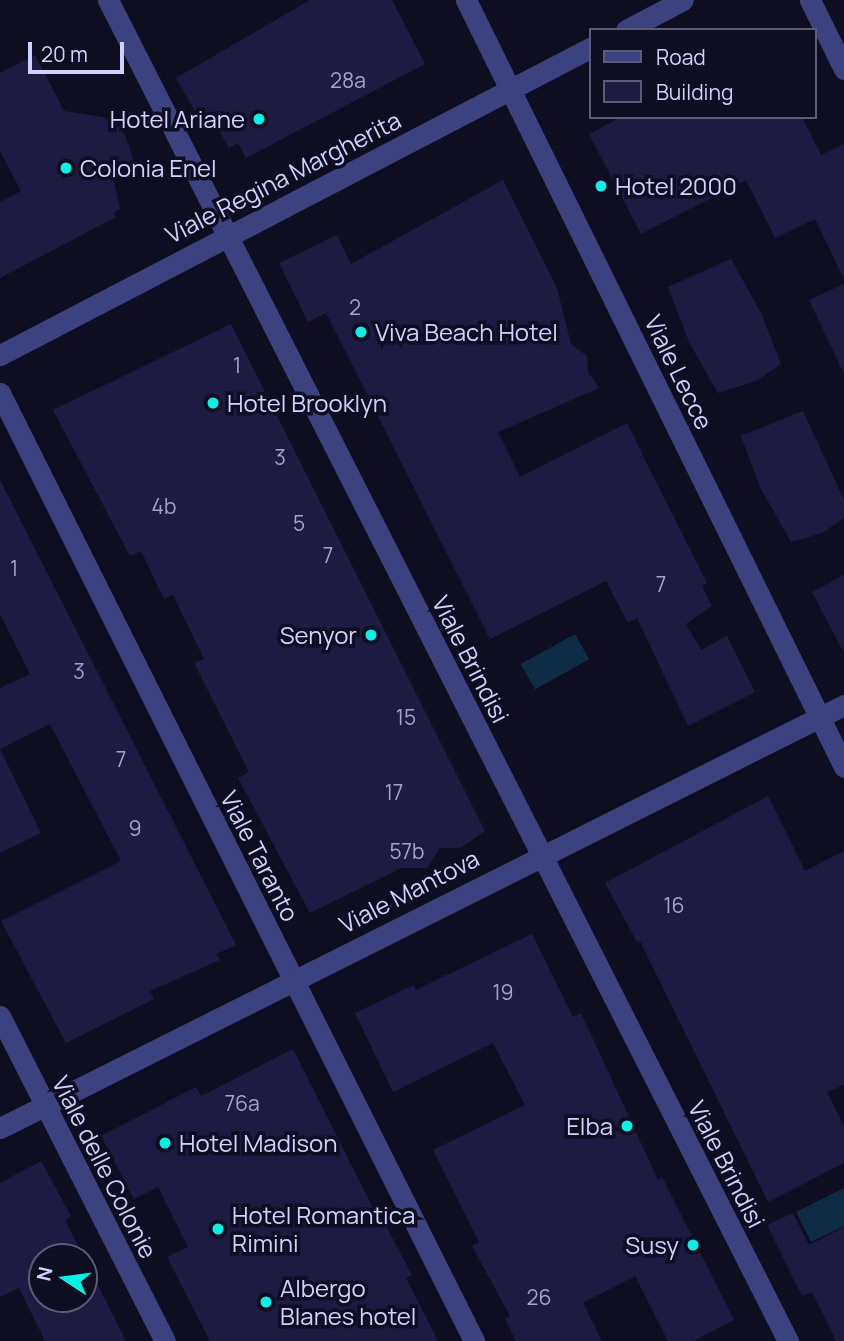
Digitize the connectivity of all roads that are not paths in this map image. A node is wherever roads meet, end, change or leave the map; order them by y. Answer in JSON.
{"nodes":[{"id":1,"x":107,"y":0,"type":"edge"},
{"id":2,"x":466,"y":0,"type":"edge"},
{"id":3,"x":683,"y":0,"type":"edge"},
{"id":4,"x":810,"y":0,"type":"edge"},
{"id":5,"x":630,"y":28,"type":"edge"},
{"id":6,"x":588,"y":49,"type":"edge"},
{"id":7,"x":844,"y":69,"type":"edge"},
{"id":8,"x":512,"y":89,"type":"junction"},
{"id":9,"x":229,"y":234,"type":"junction"},
{"id":10,"x":0,"y":355,"type":"edge"},
{"id":11,"x":0,"y":393,"type":"edge"},
{"id":12,"x":844,"y":705,"type":"edge"},
{"id":13,"x":820,"y":717,"type":"junction"},
{"id":14,"x":844,"y":767,"type":"edge"},
{"id":15,"x":540,"y":855,"type":"junction"},
{"id":16,"x":292,"y":979,"type":"junction"},
{"id":17,"x":0,"y":1016,"type":"edge"},
{"id":18,"x":45,"y":1106,"type":"junction"},
{"id":19,"x":0,"y":1129,"type":"edge"},
{"id":20,"x":165,"y":1341,"type":"edge"},
{"id":21,"x":474,"y":1341,"type":"edge"},
{"id":22,"x":788,"y":1341,"type":"edge"}],
"edges":[{"from":1,"to":9,"type":"street","name":"Viale Brindisi"},
{"from":2,"to":8,"type":"street","name":"Viale Lecce"},
{"from":3,"to":5,"type":"street"},
{"from":4,"to":7,"type":"street"},
{"from":6,"to":8,"type":"street","name":"Viale Regina Margherita"},
{"from":8,"to":9,"type":"street","name":"Viale Regina Margherita"},
{"from":8,"to":13,"type":"street","name":"Viale Lecce"},
{"from":9,"to":10,"type":"street","name":"Viale Regina Margherita"},
{"from":9,"to":15,"type":"street","name":"Viale Brindisi"},
{"from":11,"to":16,"type":"street","name":"Viale Taranto"},
{"from":12,"to":13,"type":"street","name":"Viale Mantova"},
{"from":13,"to":14,"type":"street","name":"Viale Lecce"},
{"from":13,"to":15,"type":"street","name":"Viale Mantova"},
{"from":15,"to":16,"type":"street","name":"Viale Mantova"},
{"from":15,"to":22,"type":"street","name":"Viale Brindisi"},
{"from":16,"to":18,"type":"street","name":"Viale Mantova"},
{"from":16,"to":21,"type":"street","name":"Viale Taranto"},
{"from":17,"to":18,"type":"street","name":"Viale delle Colonie"},
{"from":18,"to":19,"type":"street","name":"Viale Mantova"},
{"from":18,"to":20,"type":"street","name":"Viale delle Colonie"}]}
